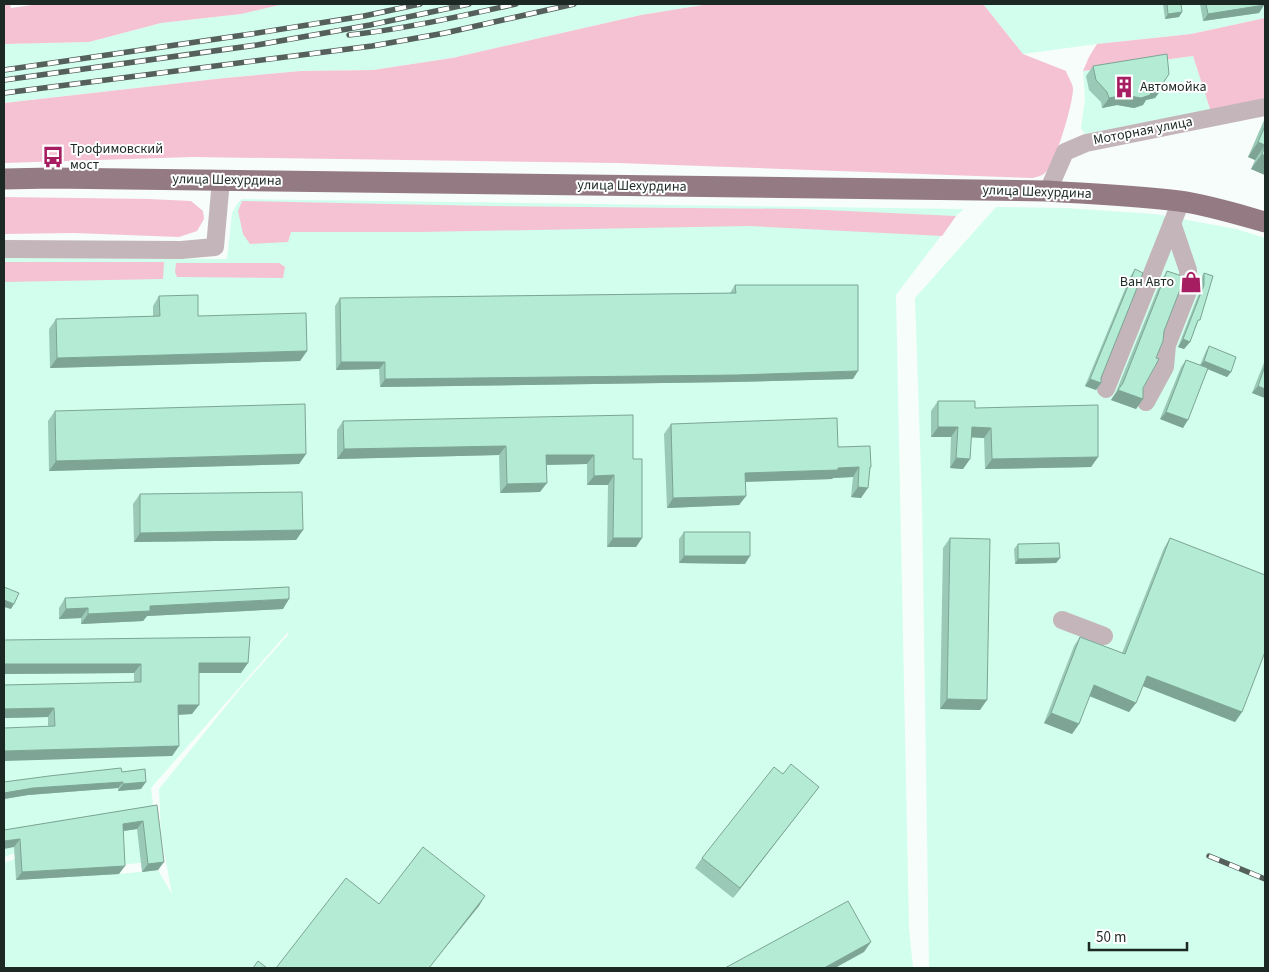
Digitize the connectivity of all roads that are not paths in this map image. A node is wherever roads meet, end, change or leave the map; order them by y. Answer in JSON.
{"nodes":[{"id":1,"x":1265,"y":107,"type":"edge"},
{"id":2,"x":4,"y":179,"type":"edge"},
{"id":3,"x":221,"y":180,"type":"junction"},
{"id":4,"x":1048,"y":192,"type":"junction"},
{"id":5,"x":1181,"y":201,"type":"junction"},
{"id":6,"x":1262,"y":221,"type":"edge"},
{"id":7,"x":1172,"y":223,"type":"junction"},
{"id":8,"x":4,"y":249,"type":"edge"},
{"id":9,"x":1106,"y":389,"type":"dead end"},
{"id":10,"x":1146,"y":402,"type":"dead end"},
{"id":11,"x":1062,"y":620,"type":"dead end"},
{"id":12,"x":1104,"y":636,"type":"dead end"}],
"edges":[{"from":1,"to":4,"type":"street","name":"Моторная улица"},
{"from":2,"to":3,"type":"main road","name":"улица Шехурдина"},
{"from":3,"to":4,"type":"main road","name":"улица Шехурдина"},
{"from":3,"to":8,"type":"street"},
{"from":4,"to":5,"type":"main road","name":"улица Шехурдина"},
{"from":5,"to":6,"type":"main road","name":"улица Шехурдина"},
{"from":5,"to":7,"type":"street"},
{"from":7,"to":9,"type":"street"},
{"from":7,"to":10,"type":"street"},
{"from":11,"to":12,"type":"street"}]}
